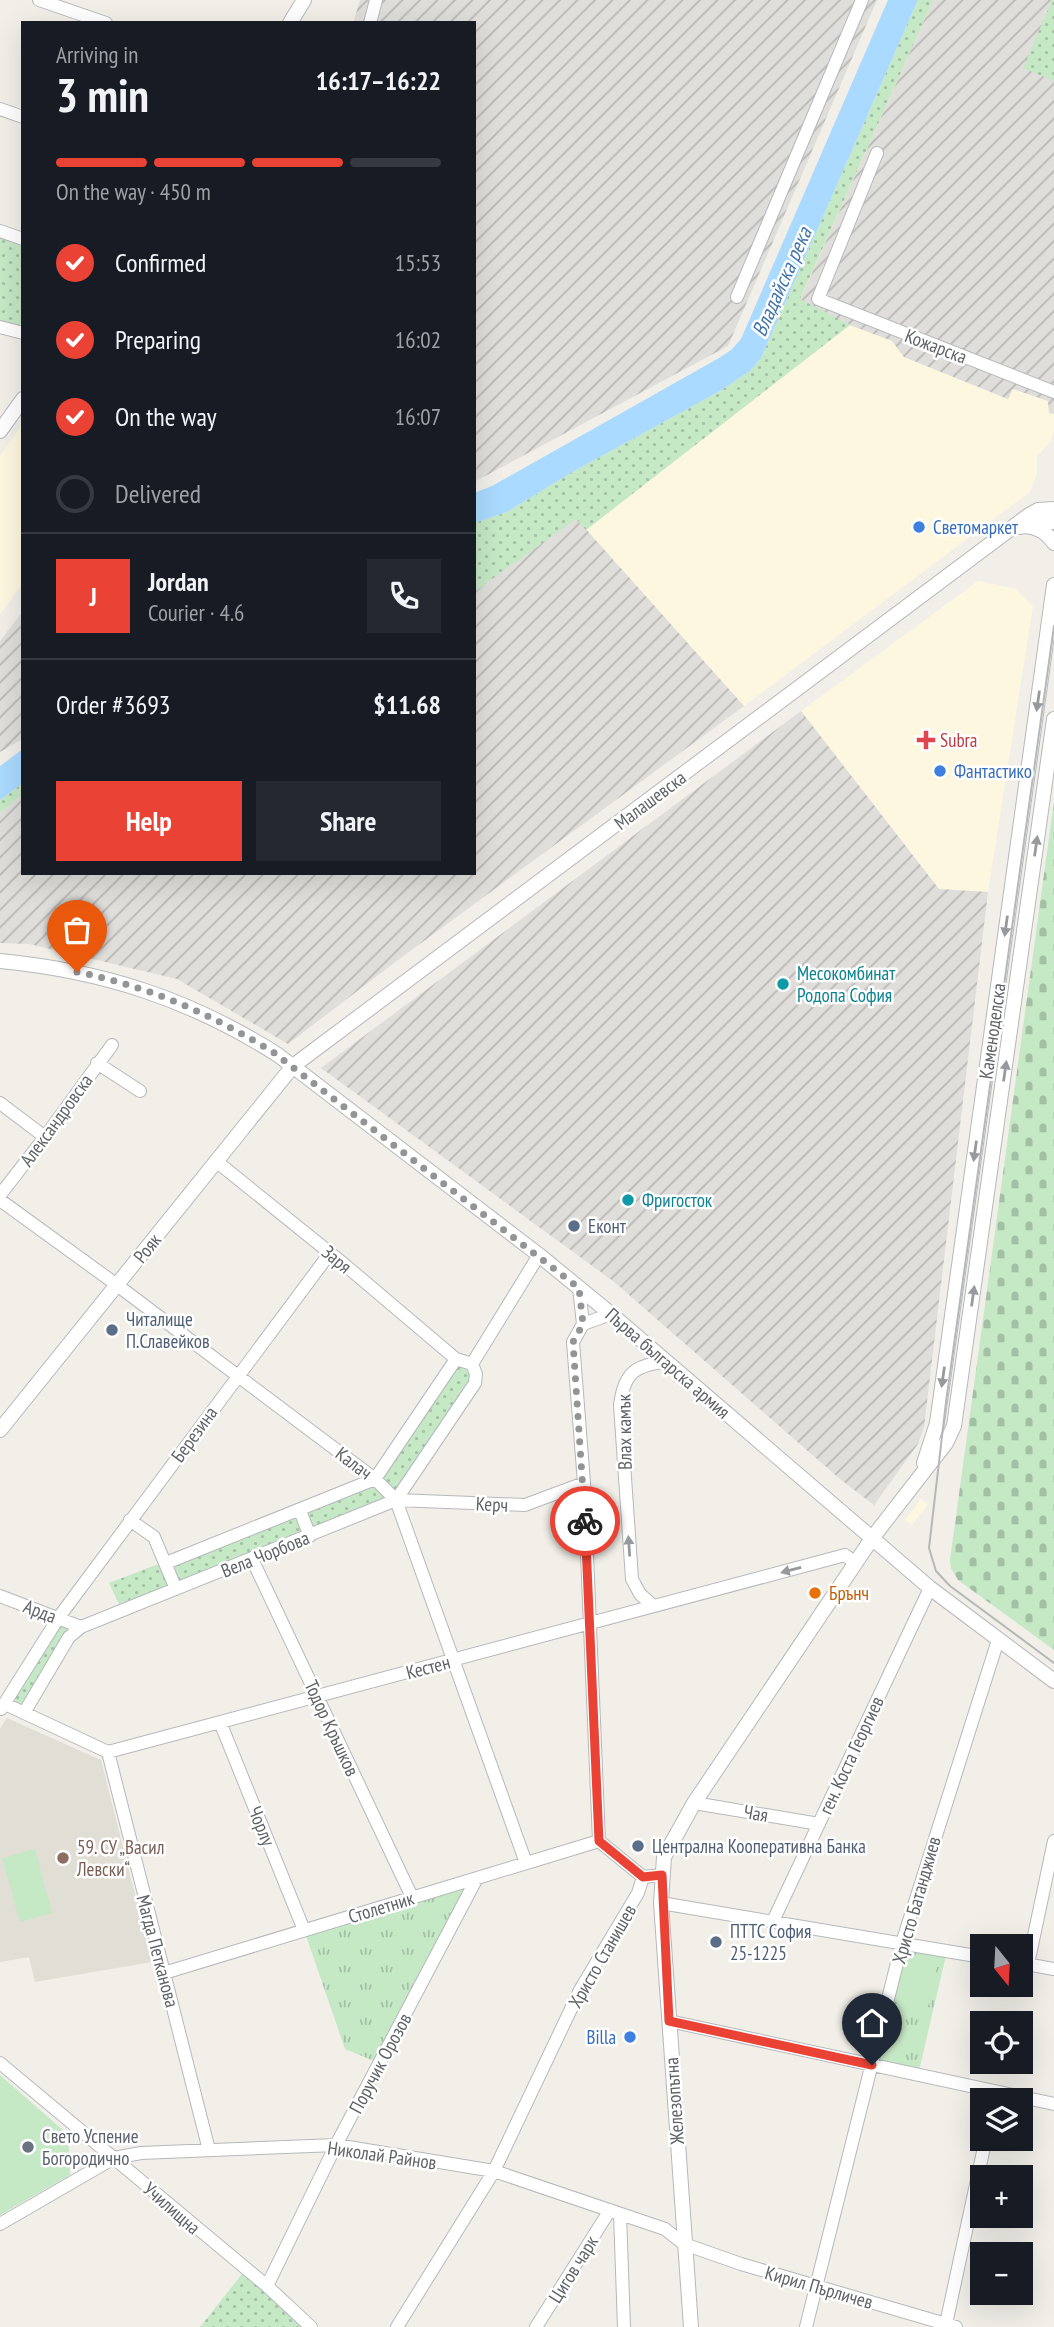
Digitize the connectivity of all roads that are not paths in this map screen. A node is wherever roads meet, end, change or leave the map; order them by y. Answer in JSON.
{"nodes":[{"id":1,"x":39,"y":0,"type":"edge"},
{"id":2,"x":304,"y":0,"type":"edge"},
{"id":3,"x":376,"y":0,"type":"edge"},
{"id":4,"x":862,"y":0,"type":"edge"},
{"id":5,"x":100,"y":21,"type":"edge"},
{"id":6,"x":291,"y":21,"type":"edge"},
{"id":7,"x":371,"y":21,"type":"edge"},
{"id":8,"x":0,"y":109,"type":"edge"},
{"id":9,"x":21,"y":116,"type":"edge"},
{"id":10,"x":877,"y":153,"type":"dead end"},
{"id":11,"x":0,"y":231,"type":"edge"},
{"id":12,"x":21,"y":238,"type":"edge"},
{"id":13,"x":737,"y":297,"type":"dead end"},
{"id":14,"x":0,"y":327,"type":"edge"},
{"id":15,"x":21,"y":332,"type":"edge"},
{"id":16,"x":1054,"y":392,"type":"edge"},
{"id":17,"x":21,"y":401,"type":"edge"},
{"id":18,"x":6,"y":414,"type":"edge"},
{"id":19,"x":0,"y":431,"type":"edge"},
{"id":20,"x":1054,"y":495,"type":"edge"},
{"id":21,"x":1054,"y":509,"type":"edge"},
{"id":22,"x":1038,"y":510,"type":"junction"},
{"id":23,"x":1054,"y":522,"type":"edge"},
{"id":24,"x":1023,"y":526,"type":"junction"},
{"id":25,"x":1006,"y":533,"type":"junction"},
{"id":26,"x":1054,"y":543,"type":"edge"},
{"id":27,"x":1054,"y":585,"type":"edge"},
{"id":28,"x":1054,"y":719,"type":"edge"},
{"id":29,"x":0,"y":961,"type":"edge"},
{"id":30,"x":112,"y":1045,"type":"dead end"},
{"id":31,"x":97,"y":1063,"type":"junction"},
{"id":32,"x":293,"y":1066,"type":"junction"},
{"id":33,"x":140,"y":1091,"type":"dead end"},
{"id":34,"x":0,"y":1103,"type":"edge"},
{"id":35,"x":45,"y":1137,"type":"junction"},
{"id":36,"x":216,"y":1161,"type":"junction"},
{"id":37,"x":0,"y":1198,"type":"edge"},
{"id":38,"x":330,"y":1253,"type":"junction"},
{"id":39,"x":539,"y":1255,"type":"junction"},
{"id":40,"x":117,"y":1285,"type":"junction"},
{"id":41,"x":579,"y":1288,"type":"junction"},
{"id":42,"x":611,"y":1314,"type":"junction"},
{"id":43,"x":583,"y":1324,"type":"junction"},
{"id":44,"x":456,"y":1359,"type":"junction"},
{"id":45,"x":665,"y":1362,"type":"junction"},
{"id":46,"x":472,"y":1364,"type":"junction"},
{"id":47,"x":237,"y":1375,"type":"junction"},
{"id":48,"x":0,"y":1430,"type":"edge"},
{"id":49,"x":920,"y":1474,"type":"junction"},
{"id":50,"x":375,"y":1479,"type":"junction"},
{"id":51,"x":583,"y":1483,"type":"junction"},
{"id":52,"x":396,"y":1500,"type":"junction"},
{"id":53,"x":300,"y":1511,"type":"junction"},
{"id":54,"x":130,"y":1521,"type":"junction"},
{"id":55,"x":310,"y":1536,"type":"junction"},
{"id":56,"x":873,"y":1537,"type":"junction"},
{"id":57,"x":252,"y":1559,"type":"junction"},
{"id":58,"x":166,"y":1563,"type":"junction"},
{"id":59,"x":855,"y":1563,"type":"junction"},
{"id":60,"x":930,"y":1588,"type":"junction"},
{"id":61,"x":176,"y":1589,"type":"junction"},
{"id":62,"x":0,"y":1595,"type":"edge"},
{"id":63,"x":653,"y":1606,"type":"junction"},
{"id":64,"x":59,"y":1617,"type":"junction"},
{"id":65,"x":589,"y":1622,"type":"junction"},
{"id":66,"x":81,"y":1627,"type":"junction"},
{"id":67,"x":998,"y":1640,"type":"junction"},
{"id":68,"x":454,"y":1660,"type":"junction"},
{"id":69,"x":1054,"y":1681,"type":"edge"},
{"id":70,"x":317,"y":1697,"type":"junction"},
{"id":71,"x":2,"y":1708,"type":"edge"},
{"id":72,"x":24,"y":1713,"type":"junction"},
{"id":73,"x":220,"y":1723,"type":"junction"},
{"id":74,"x":108,"y":1752,"type":"junction"},
{"id":75,"x":694,"y":1803,"type":"junction"},
{"id":76,"x":819,"y":1824,"type":"junction"},
{"id":77,"x":599,"y":1841,"type":"junction"},
{"id":78,"x":1054,"y":1841,"type":"edge"},
{"id":79,"x":526,"y":1863,"type":"junction"},
{"id":80,"x":662,"y":1875,"type":"junction"},
{"id":81,"x":643,"y":1877,"type":"junction"},
{"id":82,"x":477,"y":1878,"type":"junction"},
{"id":83,"x":412,"y":1897,"type":"junction"},
{"id":84,"x":661,"y":1903,"type":"junction"},
{"id":85,"x":773,"y":1921,"type":"junction"},
{"id":86,"x":304,"y":1930,"type":"junction"},
{"id":87,"x":1031,"y":1934,"type":"edge"},
{"id":88,"x":902,"y":1943,"type":"junction"},
{"id":89,"x":970,"y":1955,"type":"edge"},
{"id":90,"x":1033,"y":1966,"type":"edge"},
{"id":91,"x":1054,"y":1969,"type":"edge"},
{"id":92,"x":164,"y":1973,"type":"junction"},
{"id":93,"x":669,"y":2021,"type":"junction"},
{"id":94,"x":0,"y":2063,"type":"edge"},
{"id":95,"x":872,"y":2065,"type":"junction"},
{"id":96,"x":970,"y":2090,"type":"edge"},
{"id":97,"x":1033,"y":2101,"type":"edge"},
{"id":98,"x":1054,"y":2104,"type":"edge"},
{"id":99,"x":336,"y":2146,"type":"junction"},
{"id":100,"x":209,"y":2150,"type":"junction"},
{"id":101,"x":984,"y":2151,"type":"edge"},
{"id":102,"x":114,"y":2158,"type":"junction"},
{"id":103,"x":494,"y":2171,"type":"junction"},
{"id":104,"x":615,"y":2212,"type":"junction"},
{"id":105,"x":0,"y":2224,"type":"edge"},
{"id":106,"x":684,"y":2244,"type":"junction"},
{"id":107,"x":267,"y":2286,"type":"junction"},
{"id":108,"x":816,"y":2287,"type":"junction"},
{"id":109,"x":951,"y":2326,"type":"edge"},
{"id":110,"x":311,"y":2327,"type":"edge"},
{"id":111,"x":397,"y":2327,"type":"edge"},
{"id":112,"x":536,"y":2327,"type":"edge"},
{"id":113,"x":624,"y":2327,"type":"edge"},
{"id":114,"x":691,"y":2327,"type":"edge"},
{"id":115,"x":806,"y":2327,"type":"edge"}],
"edges":[{"from":1,"to":5,"type":"street"},
{"from":2,"to":6,"type":"street"},
{"from":3,"to":7,"type":"street"},
{"from":4,"to":13,"type":"street"},
{"from":8,"to":9,"type":"street"},
{"from":10,"to":16,"type":"street","name":"Кожарска"},
{"from":11,"to":12,"type":"street"},
{"from":14,"to":15,"type":"street"},
{"from":17,"to":18,"type":"street"},
{"from":18,"to":19,"type":"street"},
{"from":20,"to":22,"type":"street","name":"Малашевска"},
{"from":21,"to":22,"type":"street"},
{"from":22,"to":25,"type":"street","name":"Малашевска"},
{"from":23,"to":24,"type":"street","name":"Малашевска"},
{"from":24,"to":25,"type":"street","name":"Малашевска"},
{"from":24,"to":26,"type":"street"},
{"from":25,"to":32,"type":"street","name":"Малашевска"},
{"from":27,"to":49,"type":"street","name":"Каменоделска","one_way":true},
{"from":49,"to":28,"type":"street","name":"Каменоделска","one_way":true},
{"from":29,"to":32,"type":"street","name":"Първа българска армия"},
{"from":30,"to":31,"type":"street","name":"Александровска"},
{"from":31,"to":33,"type":"street"},
{"from":31,"to":35,"type":"street","name":"Александровска"},
{"from":32,"to":36,"type":"street","name":"Рояк"},
{"from":32,"to":39,"type":"street","name":"Първа българска армия"},
{"from":34,"to":35,"type":"street"},
{"from":35,"to":37,"type":"street","name":"Александровска"},
{"from":36,"to":38,"type":"street","name":"Заря"},
{"from":36,"to":40,"type":"street","name":"Рояк"},
{"from":37,"to":40,"type":"street","name":"Калач"},
{"from":38,"to":44,"type":"street","name":"Заря"},
{"from":38,"to":47,"type":"street","name":"Березина"},
{"from":39,"to":41,"type":"street","name":"Първа българска армия"},
{"from":39,"to":46,"type":"street"},
{"from":40,"to":47,"type":"street","name":"Калач"},
{"from":40,"to":48,"type":"street","name":"Рояк"},
{"from":41,"to":42,"type":"street","name":"Първа българска армия"},
{"from":41,"to":43,"type":"street"},
{"from":42,"to":43,"type":"street"},
{"from":42,"to":45,"type":"street","name":"Първа българска армия"},
{"from":43,"to":51,"type":"street"},
{"from":44,"to":46,"type":"street"},
{"from":44,"to":50,"type":"street"},
{"from":45,"to":56,"type":"street","name":"Първа българска армия"},
{"from":63,"to":45,"type":"street","name":"Влах камък","one_way":true},
{"from":46,"to":52,"type":"street"},
{"from":47,"to":50,"type":"street","name":"Калач"},
{"from":47,"to":54,"type":"street","name":"Березина"},
{"from":49,"to":56,"type":"street","name":"Каменоделска"},
{"from":50,"to":52,"type":"street","name":"Калач"},
{"from":50,"to":53,"type":"street","name":"Вела Чорбова"},
{"from":51,"to":52,"type":"street","name":"Керч"},
{"from":51,"to":65,"type":"street"},
{"from":52,"to":55,"type":"street","name":"Вела Чорбова"},
{"from":52,"to":68,"type":"street","name":"Калач"},
{"from":53,"to":55,"type":"street"},
{"from":53,"to":58,"type":"street","name":"Вела Чорбова"},
{"from":54,"to":58,"type":"street"},
{"from":54,"to":64,"type":"street","name":"Березина"},
{"from":55,"to":57,"type":"street","name":"Вела Чорбова"},
{"from":56,"to":59,"type":"street"},
{"from":56,"to":60,"type":"street","name":"Първа българска армия"},
{"from":57,"to":61,"type":"street","name":"Вела Чорбова"},
{"from":57,"to":70,"type":"street","name":"Тодор Кръшков"},
{"from":58,"to":61,"type":"street"},
{"from":59,"to":63,"type":"street","name":"Кестен","one_way":true},
{"from":59,"to":75,"type":"street"},
{"from":60,"to":67,"type":"street","name":"Първа българска армия"},
{"from":60,"to":76,"type":"street","name":"ген. Коста Георгиев"},
{"from":61,"to":66,"type":"street","name":"Вела Чорбова"},
{"from":62,"to":64,"type":"street","name":"Арда"},
{"from":63,"to":65,"type":"street","name":"Кестен"},
{"from":64,"to":66,"type":"street","name":"Арда"},
{"from":64,"to":71,"type":"street"},
{"from":65,"to":68,"type":"street","name":"Кестен"},
{"from":65,"to":77,"type":"street"},
{"from":66,"to":72,"type":"street","name":"Вела Чорбова"},
{"from":67,"to":69,"type":"street","name":"Първа българска армия"},
{"from":67,"to":88,"type":"street","name":"Христо Батанджиев"},
{"from":68,"to":70,"type":"street","name":"Кестен"},
{"from":68,"to":79,"type":"street","name":"Калач"},
{"from":70,"to":73,"type":"street","name":"Кестен"},
{"from":70,"to":83,"type":"street","name":"Тодор Кръшков"},
{"from":71,"to":72,"type":"street"},
{"from":72,"to":74,"type":"street"},
{"from":73,"to":74,"type":"street","name":"Кестен"},
{"from":73,"to":86,"type":"street","name":"Чорлу"},
{"from":74,"to":92,"type":"street","name":"Магда Петканова"},
{"from":75,"to":76,"type":"street","name":"Чая"},
{"from":75,"to":80,"type":"street"},
{"from":76,"to":85,"type":"street","name":"ген. Коста Георгиев"},
{"from":77,"to":79,"type":"street","name":"Столетник"},
{"from":77,"to":81,"type":"street"},
{"from":78,"to":87,"type":"street"},
{"from":79,"to":82,"type":"street","name":"Столетник"},
{"from":80,"to":81,"type":"street"},
{"from":80,"to":84,"type":"street","name":"Железопътна"},
{"from":81,"to":103,"type":"street","name":"Христо Станишев"},
{"from":82,"to":83,"type":"street","name":"Столетник"},
{"from":82,"to":99,"type":"street","name":"Поручик Орозов"},
{"from":83,"to":86,"type":"street","name":"Столетник"},
{"from":84,"to":85,"type":"street"},
{"from":84,"to":93,"type":"street","name":"Железопътна"},
{"from":85,"to":88,"type":"street"},
{"from":86,"to":92,"type":"street","name":"Столетник"},
{"from":88,"to":89,"type":"street"},
{"from":88,"to":95,"type":"street","name":"Христо Батанджиев"},
{"from":90,"to":91,"type":"street"},
{"from":92,"to":100,"type":"street","name":"Магда Петканова"},
{"from":93,"to":95,"type":"street"},
{"from":93,"to":106,"type":"street","name":"Железопътна"},
{"from":94,"to":102,"type":"street","name":"Училищна"},
{"from":95,"to":96,"type":"street"},
{"from":95,"to":108,"type":"street","name":"Христо Батанджиев"},
{"from":97,"to":98,"type":"street"},
{"from":99,"to":100,"type":"street","name":"Николай Райнов"},
{"from":99,"to":103,"type":"street","name":"Николай Райнов"},
{"from":99,"to":107,"type":"street","name":"Поручик Орозов"},
{"from":100,"to":102,"type":"street","name":"Николай Райнов"},
{"from":101,"to":109,"type":"street"},
{"from":102,"to":105,"type":"street","name":"Николай Райнов"},
{"from":102,"to":107,"type":"street","name":"Училищна"},
{"from":103,"to":104,"type":"street","name":"Николай Райнов"},
{"from":103,"to":111,"type":"street","name":"Христо Станишев"},
{"from":104,"to":106,"type":"street","name":"Николай Райнов"},
{"from":104,"to":112,"type":"street","name":"Цигов чарк"},
{"from":104,"to":113,"type":"street"},
{"from":106,"to":108,"type":"street","name":"Кирил Пърличев"},
{"from":106,"to":114,"type":"street","name":"Железопътна"},
{"from":107,"to":110,"type":"street","name":"Училищна"},
{"from":108,"to":109,"type":"street","name":"Кирил Пърличев"},
{"from":108,"to":115,"type":"street","name":"Христо Батанджиев"}]}
